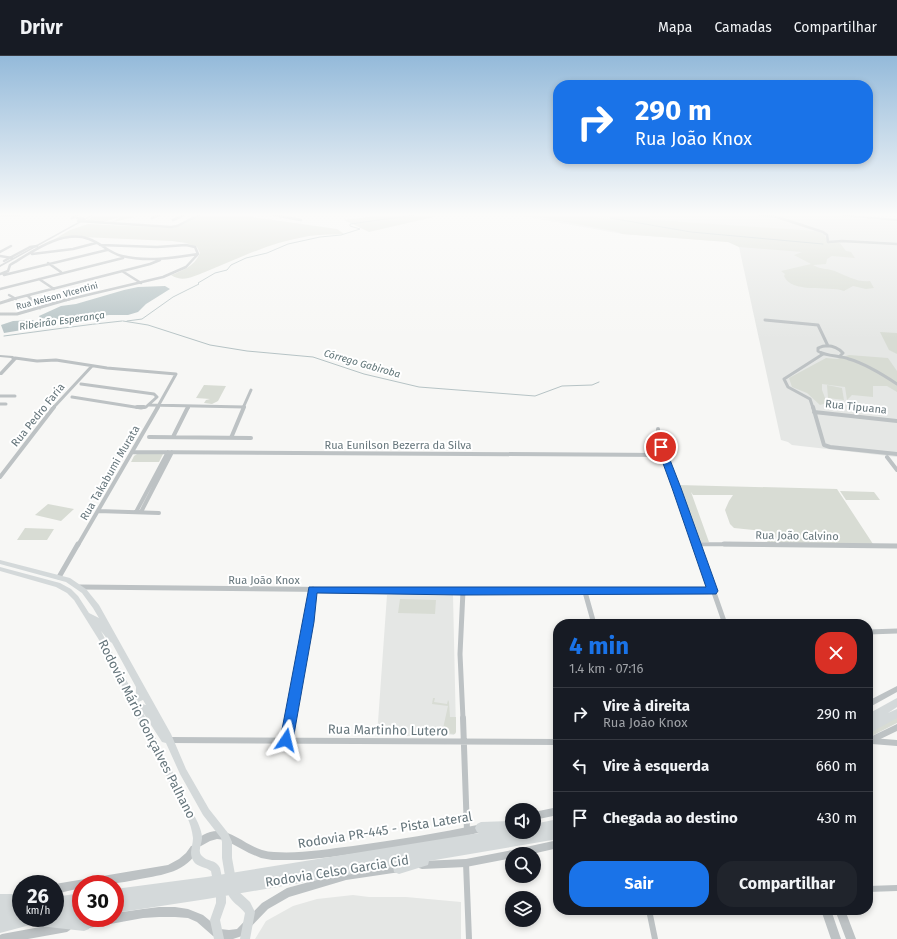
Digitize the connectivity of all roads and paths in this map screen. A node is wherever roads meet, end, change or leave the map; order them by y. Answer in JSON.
{"nodes":[{"id":1,"x":1,"y":256,"type":"edge"},
{"id":2,"x":14,"y":256,"type":"edge"},
{"id":3,"x":16,"y":256,"type":"joint"},
{"id":4,"x":26,"y":256,"type":"edge"},
{"id":5,"x":81,"y":256,"type":"edge"},
{"id":6,"x":122,"y":256,"type":"edge"},
{"id":7,"x":182,"y":256,"type":"edge"},
{"id":8,"x":196,"y":256,"type":"edge"},
{"id":9,"x":5,"y":257,"type":"junction"},
{"id":10,"x":125,"y":257,"type":"junction"},
{"id":11,"x":12,"y":258,"type":"junction"},
{"id":12,"x":162,"y":259,"type":"junction"},
{"id":13,"x":0,"y":261,"type":"edge"},
{"id":14,"x":4,"y":262,"type":"junction"},
{"id":15,"x":9,"y":262,"type":"junction"},
{"id":16,"x":48,"y":264,"type":"junction"},
{"id":17,"x":0,"y":266,"type":"edge"},
{"id":18,"x":122,"y":271,"type":"junction"},
{"id":19,"x":61,"y":272,"type":"junction"},
{"id":20,"x":1,"y":275,"type":"edge"},
{"id":21,"x":38,"y":279,"type":"junction"},
{"id":22,"x":141,"y":283,"type":"junction"},
{"id":23,"x":0,"y":289,"type":"edge"},
{"id":24,"x":54,"y":289,"type":"junction"},
{"id":25,"x":10,"y":294,"type":"dead end"},
{"id":26,"x":28,"y":296,"type":"junction"},
{"id":27,"x":16,"y":299,"type":"junction"},
{"id":28,"x":0,"y":304,"type":"edge"},
{"id":29,"x":40,"y":308,"type":"junction"},
{"id":30,"x":0,"y":314,"type":"edge"},
{"id":31,"x":765,"y":320,"type":"dead end"},
{"id":32,"x":828,"y":346,"type":"junction"},
{"id":33,"x":823,"y":354,"type":"junction"},
{"id":34,"x":0,"y":356,"type":"edge"},
{"id":35,"x":840,"y":356,"type":"junction"},
{"id":36,"x":12,"y":358,"type":"junction"},
{"id":37,"x":92,"y":366,"type":"junction"},
{"id":38,"x":1,"y":372,"type":"edge"},
{"id":39,"x":81,"y":384,"type":"dead end"},
{"id":40,"x":897,"y":384,"type":"edge"},
{"id":41,"x":251,"y":390,"type":"dead end"},
{"id":42,"x":0,"y":396,"type":"edge"},
{"id":43,"x":15,"y":396,"type":"dead end"},
{"id":44,"x":72,"y":397,"type":"dead end"},
{"id":45,"x":0,"y":404,"type":"edge"},
{"id":46,"x":6,"y":404,"type":"dead end"},
{"id":47,"x":149,"y":405,"type":"junction"},
{"id":48,"x":159,"y":405,"type":"junction"},
{"id":49,"x":166,"y":406,"type":"junction"},
{"id":50,"x":173,"y":406,"type":"junction"},
{"id":51,"x":189,"y":406,"type":"junction"},
{"id":52,"x":244,"y":407,"type":"junction"},
{"id":53,"x":156,"y":411,"type":"junction"},
{"id":54,"x":814,"y":412,"type":"junction"},
{"id":55,"x":897,"y":420,"type":"edge"},
{"id":56,"x":658,"y":429,"type":"dead end"},
{"id":57,"x":149,"y":437,"type":"dead end"},
{"id":58,"x":173,"y":437,"type":"junction"},
{"id":59,"x":231,"y":438,"type":"junction"},
{"id":60,"x":252,"y":438,"type":"dead end"},
{"id":61,"x":856,"y":450,"type":"junction"},
{"id":62,"x":133,"y":452,"type":"junction"},
{"id":63,"x":170,"y":452,"type":"junction"},
{"id":64,"x":860,"y":454,"type":"dead end"},
{"id":65,"x":897,"y":454,"type":"edge"},
{"id":66,"x":664,"y":455,"type":"junction"},
{"id":67,"x":887,"y":457,"type":"dead end"},
{"id":68,"x":897,"y":470,"type":"edge"},
{"id":69,"x":0,"y":477,"type":"edge"},
{"id":70,"x":98,"y":511,"type":"junction"},
{"id":71,"x":138,"y":512,"type":"junction"},
{"id":72,"x":160,"y":513,"type":"dead end"},
{"id":73,"x":696,"y":544,"type":"junction"},
{"id":74,"x":897,"y":546,"type":"edge"},
{"id":75,"x":0,"y":562,"type":"edge"},
{"id":76,"x":0,"y":569,"type":"edge"},
{"id":77,"x":59,"y":577,"type":"junction"},
{"id":78,"x":80,"y":587,"type":"junction"},
{"id":79,"x":313,"y":589,"type":"junction"},
{"id":80,"x":712,"y":591,"type":"junction"},
{"id":81,"x":463,"y":592,"type":"junction"},
{"id":82,"x":585,"y":592,"type":"junction"},
{"id":83,"x":88,"y":615,"type":"junction"},
{"id":84,"x":593,"y":619,"type":"edge"},
{"id":85,"x":723,"y":619,"type":"edge"},
{"id":86,"x":897,"y":631,"type":"edge"},
{"id":87,"x":873,"y":632,"type":"edge"},
{"id":88,"x":116,"y":643,"type":"junction"},
{"id":89,"x":126,"y":660,"type":"junction"},
{"id":90,"x":115,"y":665,"type":"junction"},
{"id":91,"x":140,"y":686,"type":"junction"},
{"id":92,"x":897,"y":689,"type":"edge"},
{"id":93,"x":131,"y":697,"type":"junction"},
{"id":94,"x":873,"y":702,"type":"edge"},
{"id":95,"x":897,"y":702,"type":"edge"},
{"id":96,"x":136,"y":708,"type":"junction"},
{"id":97,"x":897,"y":713,"type":"edge"},
{"id":98,"x":873,"y":716,"type":"edge"},
{"id":99,"x":873,"y":726,"type":"edge"},
{"id":100,"x":897,"y":727,"type":"edge"},
{"id":101,"x":873,"y":739,"type":"edge"},
{"id":102,"x":169,"y":740,"type":"junction"},
{"id":103,"x":286,"y":740,"type":"junction"},
{"id":104,"x":873,"y":741,"type":"edge"},
{"id":105,"x":463,"y":742,"type":"junction"},
{"id":106,"x":553,"y":742,"type":"edge"},
{"id":107,"x":897,"y":743,"type":"edge"},
{"id":108,"x":553,"y":812,"type":"edge"},
{"id":109,"x":541,"y":815,"type":"edge"},
{"id":110,"x":505,"y":823,"type":"edge"},
{"id":111,"x":505,"y":827,"type":"edge"},
{"id":112,"x":541,"y":827,"type":"edge"},
{"id":113,"x":481,"y":828,"type":"junction"},
{"id":114,"x":553,"y":828,"type":"edge"},
{"id":115,"x":553,"y":828,"type":"edge"},
{"id":116,"x":541,"y":829,"type":"edge"},
{"id":117,"x":553,"y":829,"type":"edge"},
{"id":118,"x":467,"y":832,"type":"junction"},
{"id":119,"x":505,"y":835,"type":"edge"},
{"id":120,"x":225,"y":836,"type":"junction"},
{"id":121,"x":553,"y":845,"type":"edge"},
{"id":122,"x":196,"y":846,"type":"junction"},
{"id":123,"x":541,"y":848,"type":"edge"},
{"id":124,"x":505,"y":854,"type":"edge"},
{"id":125,"x":466,"y":856,"type":"junction"},
{"id":126,"x":399,"y":868,"type":"joint"},
{"id":127,"x":124,"y":878,"type":"edge"},
{"id":128,"x":256,"y":880,"type":"junction"},
{"id":129,"x":206,"y":888,"type":"junction"},
{"id":130,"x":897,"y":888,"type":"edge"},
{"id":131,"x":873,"y":889,"type":"edge"},
{"id":132,"x":124,"y":895,"type":"edge"},
{"id":133,"x":12,"y":896,"type":"edge"},
{"id":134,"x":0,"y":898,"type":"edge"},
{"id":135,"x":12,"y":901,"type":"edge"},
{"id":136,"x":0,"y":902,"type":"edge"},
{"id":137,"x":124,"y":904,"type":"edge"},
{"id":138,"x":12,"y":912,"type":"edge"},
{"id":139,"x":0,"y":914,"type":"edge"},
{"id":140,"x":124,"y":915,"type":"edge"},
{"id":141,"x":650,"y":915,"type":"edge"},
{"id":142,"x":828,"y":915,"type":"edge"},
{"id":143,"x":842,"y":915,"type":"edge"},
{"id":144,"x":72,"y":920,"type":"edge"},
{"id":145,"x":249,"y":922,"type":"junction"},
{"id":146,"x":12,"y":923,"type":"edge"},
{"id":147,"x":0,"y":926,"type":"edge"},
{"id":148,"x":219,"y":937,"type":"edge"},
{"id":149,"x":2,"y":939,"type":"edge"},
{"id":150,"x":245,"y":939,"type":"edge"},
{"id":151,"x":469,"y":939,"type":"edge"},
{"id":152,"x":654,"y":939,"type":"edge"},
{"id":153,"x":836,"y":939,"type":"edge"},
{"id":154,"x":851,"y":939,"type":"edge"}],
"edges":[{"from":1,"to":9,"type":"street"},
{"from":2,"to":9,"type":"street"},
{"from":3,"to":11,"type":"street"},
{"from":3,"to":15,"type":"street"},
{"from":4,"to":20,"type":"street"},
{"from":5,"to":16,"type":"street"},
{"from":6,"to":10,"type":"street"},
{"from":7,"to":12,"type":"street"},
{"from":8,"to":22,"type":"street","name":"Rua Nelson VIcentini"},
{"from":9,"to":11,"type":"street"},
{"from":10,"to":12,"type":"street"},
{"from":10,"to":19,"type":"street"},
{"from":11,"to":14,"type":"street"},
{"from":12,"to":18,"type":"street"},
{"from":13,"to":14,"type":"street"},
{"from":14,"to":15,"type":"street"},
{"from":15,"to":17,"type":"street"},
{"from":16,"to":19,"type":"street"},
{"from":16,"to":20,"type":"street"},
{"from":18,"to":22,"type":"street"},
{"from":18,"to":24,"type":"street"},
{"from":19,"to":21,"type":"street"},
{"from":21,"to":23,"type":"street"},
{"from":21,"to":24,"type":"street"},
{"from":22,"to":29,"type":"street","name":"Rua Nelson VIcentini"},
{"from":24,"to":26,"type":"street"},
{"from":25,"to":27,"type":"street"},
{"from":26,"to":27,"type":"street"},
{"from":26,"to":29,"type":"street"},
{"from":27,"to":28,"type":"street"},
{"from":29,"to":30,"type":"street","name":"Rua Nelson VIcentini"},
{"from":31,"to":32,"type":"street"},
{"from":32,"to":33,"type":"street"},
{"from":32,"to":35,"type":"street"},
{"from":33,"to":35,"type":"street"},
{"from":33,"to":54,"type":"street"},
{"from":34,"to":36,"type":"street"},
{"from":35,"to":40,"type":"street"},
{"from":36,"to":37,"type":"street"},
{"from":36,"to":38,"type":"street"},
{"from":37,"to":48,"type":"street","name":"Rua Takabumi Murata"},
{"from":37,"to":69,"type":"street","name":"Rua Pedro Faria"},
{"from":39,"to":47,"type":"street"},
{"from":41,"to":52,"type":"street"},
{"from":42,"to":43,"type":"street"},
{"from":44,"to":47,"type":"street"},
{"from":45,"to":46,"type":"street"},
{"from":47,"to":48,"type":"street"},
{"from":48,"to":49,"type":"street"},
{"from":48,"to":50,"type":"street"},
{"from":48,"to":53,"type":"street","name":"Rua Takabumi Murata"},
{"from":49,"to":50,"type":"street"},
{"from":49,"to":53,"type":"street"},
{"from":50,"to":51,"type":"street"},
{"from":51,"to":52,"type":"street"},
{"from":51,"to":58,"type":"street"},
{"from":52,"to":59,"type":"street"},
{"from":53,"to":62,"type":"street","name":"Rua Takabumi Murata"},
{"from":54,"to":55,"type":"street","name":"Rua Tipuana"},
{"from":54,"to":61,"type":"street"},
{"from":56,"to":66,"type":"street"},
{"from":57,"to":58,"type":"street"},
{"from":58,"to":59,"type":"street"},
{"from":59,"to":60,"type":"street"},
{"from":61,"to":64,"type":"street"},
{"from":61,"to":65,"type":"street"},
{"from":62,"to":63,"type":"street","name":"Rua Eunilson Bezerra da Silva"},
{"from":62,"to":70,"type":"street","name":"Rua Takabumi Murata"},
{"from":63,"to":66,"type":"street","name":"Rua Eunilson Bezerra da Silva"},
{"from":63,"to":71,"type":"street"},
{"from":66,"to":73,"type":"street"},
{"from":67,"to":68,"type":"street"},
{"from":70,"to":71,"type":"street"},
{"from":70,"to":77,"type":"street","name":"Rua Takabumi Murata"},
{"from":71,"to":72,"type":"street"},
{"from":73,"to":74,"type":"street","name":"Rua João Calvino"},
{"from":73,"to":80,"type":"street"},
{"from":75,"to":77,"type":"main road","name":"Rodovia Mário Gonçalves Palhano"},
{"from":76,"to":83,"type":"main road","name":"Rodovia Mário Gonçalves Palhano"},
{"from":77,"to":78,"type":"main road","name":"Rodovia Mário Gonçalves Palhano"},
{"from":78,"to":79,"type":"street","name":"Rua João Knox"},
{"from":78,"to":88,"type":"main road","name":"Rodovia Mário Gonçalves Palhano"},
{"from":79,"to":81,"type":"street","name":"Rua João Knox"},
{"from":79,"to":103,"type":"street"},
{"from":80,"to":82,"type":"street","name":"Rua João Knox"},
{"from":80,"to":85,"type":"street"},
{"from":81,"to":82,"type":"street","name":"Rua João Knox"},
{"from":81,"to":105,"type":"street"},
{"from":82,"to":84,"type":"street"},
{"from":83,"to":88,"type":"main road"},
{"from":83,"to":90,"type":"main road","name":"Rodovia Mário Gonçalves Palhano"},
{"from":86,"to":87,"type":"street"},
{"from":88,"to":89,"type":"main road","name":"Rodovia Mário Gonçalves Palhano"},
{"from":89,"to":90,"type":"main road"},
{"from":89,"to":91,"type":"main road","name":"Rodovia Mário Gonçalves Palhano"},
{"from":90,"to":93,"type":"main road","name":"Rodovia Mário Gonçalves Palhano"},
{"from":91,"to":93,"type":"main road"},
{"from":91,"to":102,"type":"main road","name":"Rodovia Mário Gonçalves Palhano"},
{"from":92,"to":94,"type":"street"},
{"from":93,"to":96,"type":"main road","name":"Rodovia Mário Gonçalves Palhano"},
{"from":95,"to":98,"type":"highway"},
{"from":96,"to":102,"type":"main road"},
{"from":96,"to":122,"type":"main road","name":"Rodovia Mário Gonçalves Palhano"},
{"from":97,"to":99,"type":"highway"},
{"from":100,"to":101,"type":"street"},
{"from":102,"to":103,"type":"street","name":"Rua Martinho Lutero"},
{"from":102,"to":120,"type":"main road","name":"Rodovia Mário Gonçalves Palhano"},
{"from":103,"to":105,"type":"street","name":"Rua Martinho Lutero"},
{"from":104,"to":107,"type":"street"},
{"from":105,"to":106,"type":"street","name":"Rua Martinho Lutero"},
{"from":105,"to":118,"type":"street"},
{"from":108,"to":109,"type":"street"},
{"from":110,"to":113,"type":"street"},
{"from":111,"to":113,"type":"highway"},
{"from":112,"to":114,"type":"highway"},
{"from":113,"to":118,"type":"street","name":"Rodovia PR-445 - Pista Lateral"},
{"from":115,"to":116,"type":"highway"},
{"from":117,"to":125,"type":"highway","name":"Rodovia Celso Garcia Cid"},
{"from":118,"to":120,"type":"street","name":"Rodovia PR-445 - Pista Lateral"},
{"from":119,"to":128,"type":"highway","name":"Rodovia Celso Garcia Cid"},
{"from":120,"to":122,"type":"street"},
{"from":120,"to":145,"type":"main road"},
{"from":121,"to":123,"type":"street"},
{"from":122,"to":127,"type":"street"},
{"from":122,"to":148,"type":"main road","name":"Rodovia Mário Gonçalves Palhano"},
{"from":124,"to":125,"type":"street"},
{"from":125,"to":126,"type":"highway"},
{"from":125,"to":128,"type":"highway","name":"Rodovia Celso Garcia Cid"},
{"from":125,"to":151,"type":"street"},
{"from":126,"to":145,"type":"street"},
{"from":128,"to":129,"type":"highway","name":"Rodovia Celso Garcia Cid"},
{"from":129,"to":132,"type":"highway","name":"Rodovia Celso Garcia Cid"},
{"from":129,"to":137,"type":"highway","name":"Rodovia Celso Garcia Cid"},
{"from":130,"to":131,"type":"street"},
{"from":133,"to":134,"type":"street"},
{"from":135,"to":136,"type":"highway"},
{"from":138,"to":139,"type":"highway"},
{"from":140,"to":148,"type":"street"},
{"from":141,"to":152,"type":"street"},
{"from":142,"to":153,"type":"street"},
{"from":143,"to":154,"type":"street"},
{"from":144,"to":149,"type":"street"},
{"from":145,"to":148,"type":"street"},
{"from":145,"to":150,"type":"main road"},
{"from":146,"to":147,"type":"highway"}]}
